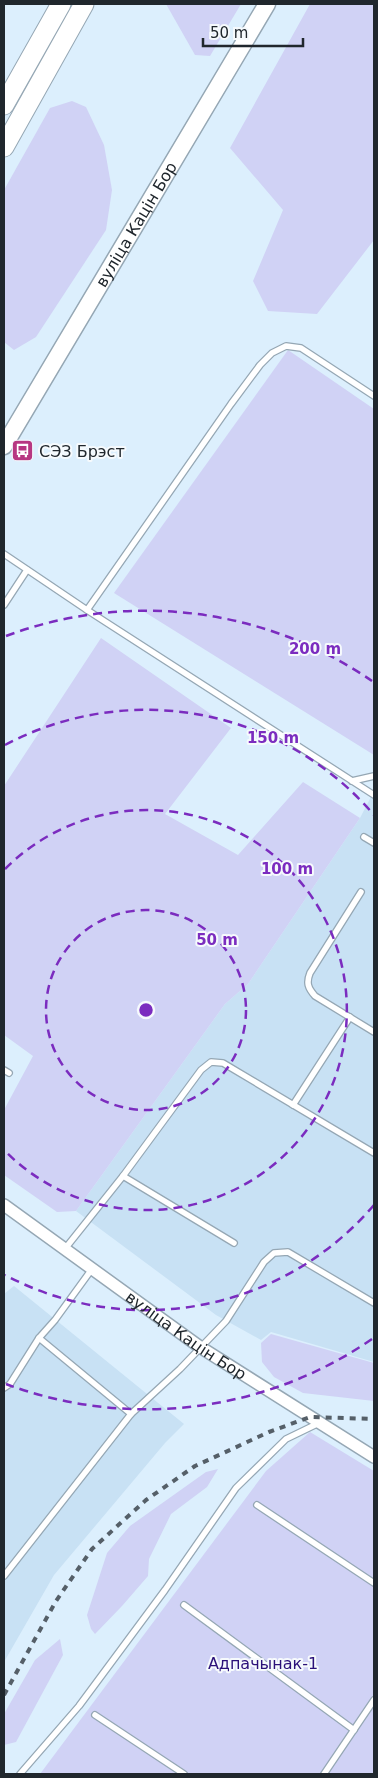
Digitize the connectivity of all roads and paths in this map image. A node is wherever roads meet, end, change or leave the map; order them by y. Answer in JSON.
{"nodes":[{"id":1,"x":61,"y":4,"type":"edge"},
{"id":2,"x":84,"y":4,"type":"edge"},
{"id":3,"x":266,"y":4,"type":"edge"},
{"id":4,"x":4,"y":104,"type":"edge"},
{"id":5,"x":4,"y":146,"type":"edge"},
{"id":6,"x":374,"y":396,"type":"edge"},
{"id":7,"x":4,"y":446,"type":"edge"},
{"id":8,"x":4,"y":554,"type":"edge"},
{"id":9,"x":27,"y":570,"type":"junction"},
{"id":10,"x":4,"y":605,"type":"edge"},
{"id":11,"x":87,"y":610,"type":"junction"},
{"id":12,"x":374,"y":776,"type":"edge"},
{"id":13,"x":352,"y":781,"type":"junction"},
{"id":14,"x":374,"y":795,"type":"edge"},
{"id":15,"x":364,"y":837,"type":"dead end"},
{"id":16,"x":374,"y":843,"type":"edge"},
{"id":17,"x":360,"y":892,"type":"dead end"},
{"id":18,"x":350,"y":1017,"type":"junction"},
{"id":19,"x":374,"y":1032,"type":"edge"},
{"id":20,"x":293,"y":1105,"type":"junction"},
{"id":21,"x":374,"y":1153,"type":"edge"},
{"id":22,"x":123,"y":1176,"type":"junction"},
{"id":23,"x":4,"y":1205,"type":"edge"},
{"id":24,"x":234,"y":1243,"type":"dead end"},
{"id":25,"x":64,"y":1250,"type":"junction"},
{"id":26,"x":92,"y":1269,"type":"junction"},
{"id":27,"x":374,"y":1303,"type":"edge"},
{"id":28,"x":39,"y":1338,"type":"junction"},
{"id":29,"x":200,"y":1347,"type":"junction"},
{"id":30,"x":4,"y":1388,"type":"edge"},
{"id":31,"x":131,"y":1414,"type":"junction"},
{"id":32,"x":320,"y":1423,"type":"junction"},
{"id":33,"x":374,"y":1457,"type":"edge"},
{"id":34,"x":257,"y":1505,"type":"dead end"},
{"id":35,"x":4,"y":1576,"type":"edge"},
{"id":36,"x":374,"y":1583,"type":"edge"},
{"id":37,"x":184,"y":1605,"type":"dead end"},
{"id":38,"x":374,"y":1700,"type":"edge"},
{"id":39,"x":95,"y":1715,"type":"dead end"},
{"id":40,"x":354,"y":1730,"type":"junction"},
{"id":41,"x":20,"y":1774,"type":"edge"},
{"id":42,"x":184,"y":1774,"type":"edge"},
{"id":43,"x":324,"y":1774,"type":"edge"}],
"edges":[{"from":1,"to":4,"type":"highway"},
{"from":2,"to":5,"type":"highway"},
{"from":3,"to":7,"type":"main road","name":"вуліца Кацін Бор"},
{"from":6,"to":11,"type":"lane"},
{"from":8,"to":9,"type":"lane"},
{"from":9,"to":10,"type":"lane"},
{"from":9,"to":11,"type":"lane"},
{"from":11,"to":13,"type":"lane"},
{"from":12,"to":13,"type":"lane"},
{"from":13,"to":14,"type":"lane"},
{"from":15,"to":16,"type":"lane"},
{"from":17,"to":18,"type":"lane"},
{"from":18,"to":19,"type":"lane"},
{"from":18,"to":20,"type":"lane"},
{"from":20,"to":21,"type":"lane"},
{"from":20,"to":22,"type":"lane"},
{"from":22,"to":24,"type":"lane"},
{"from":22,"to":25,"type":"lane"},
{"from":23,"to":25,"type":"street","name":"вуліца Кацін Бор"},
{"from":25,"to":26,"type":"street","name":"вуліца Кацін Бор"},
{"from":26,"to":28,"type":"lane"},
{"from":26,"to":29,"type":"street","name":"вуліца Кацін Бор"},
{"from":27,"to":29,"type":"lane"},
{"from":28,"to":30,"type":"lane"},
{"from":28,"to":31,"type":"lane"},
{"from":29,"to":31,"type":"lane"},
{"from":29,"to":32,"type":"street","name":"вуліца Кацін Бор"},
{"from":31,"to":35,"type":"lane"},
{"from":32,"to":33,"type":"street","name":"вуліца Кацін Бор"},
{"from":32,"to":41,"type":"lane"},
{"from":34,"to":36,"type":"lane"},
{"from":37,"to":40,"type":"lane"},
{"from":38,"to":40,"type":"lane"},
{"from":39,"to":42,"type":"lane"},
{"from":40,"to":43,"type":"lane"}]}
